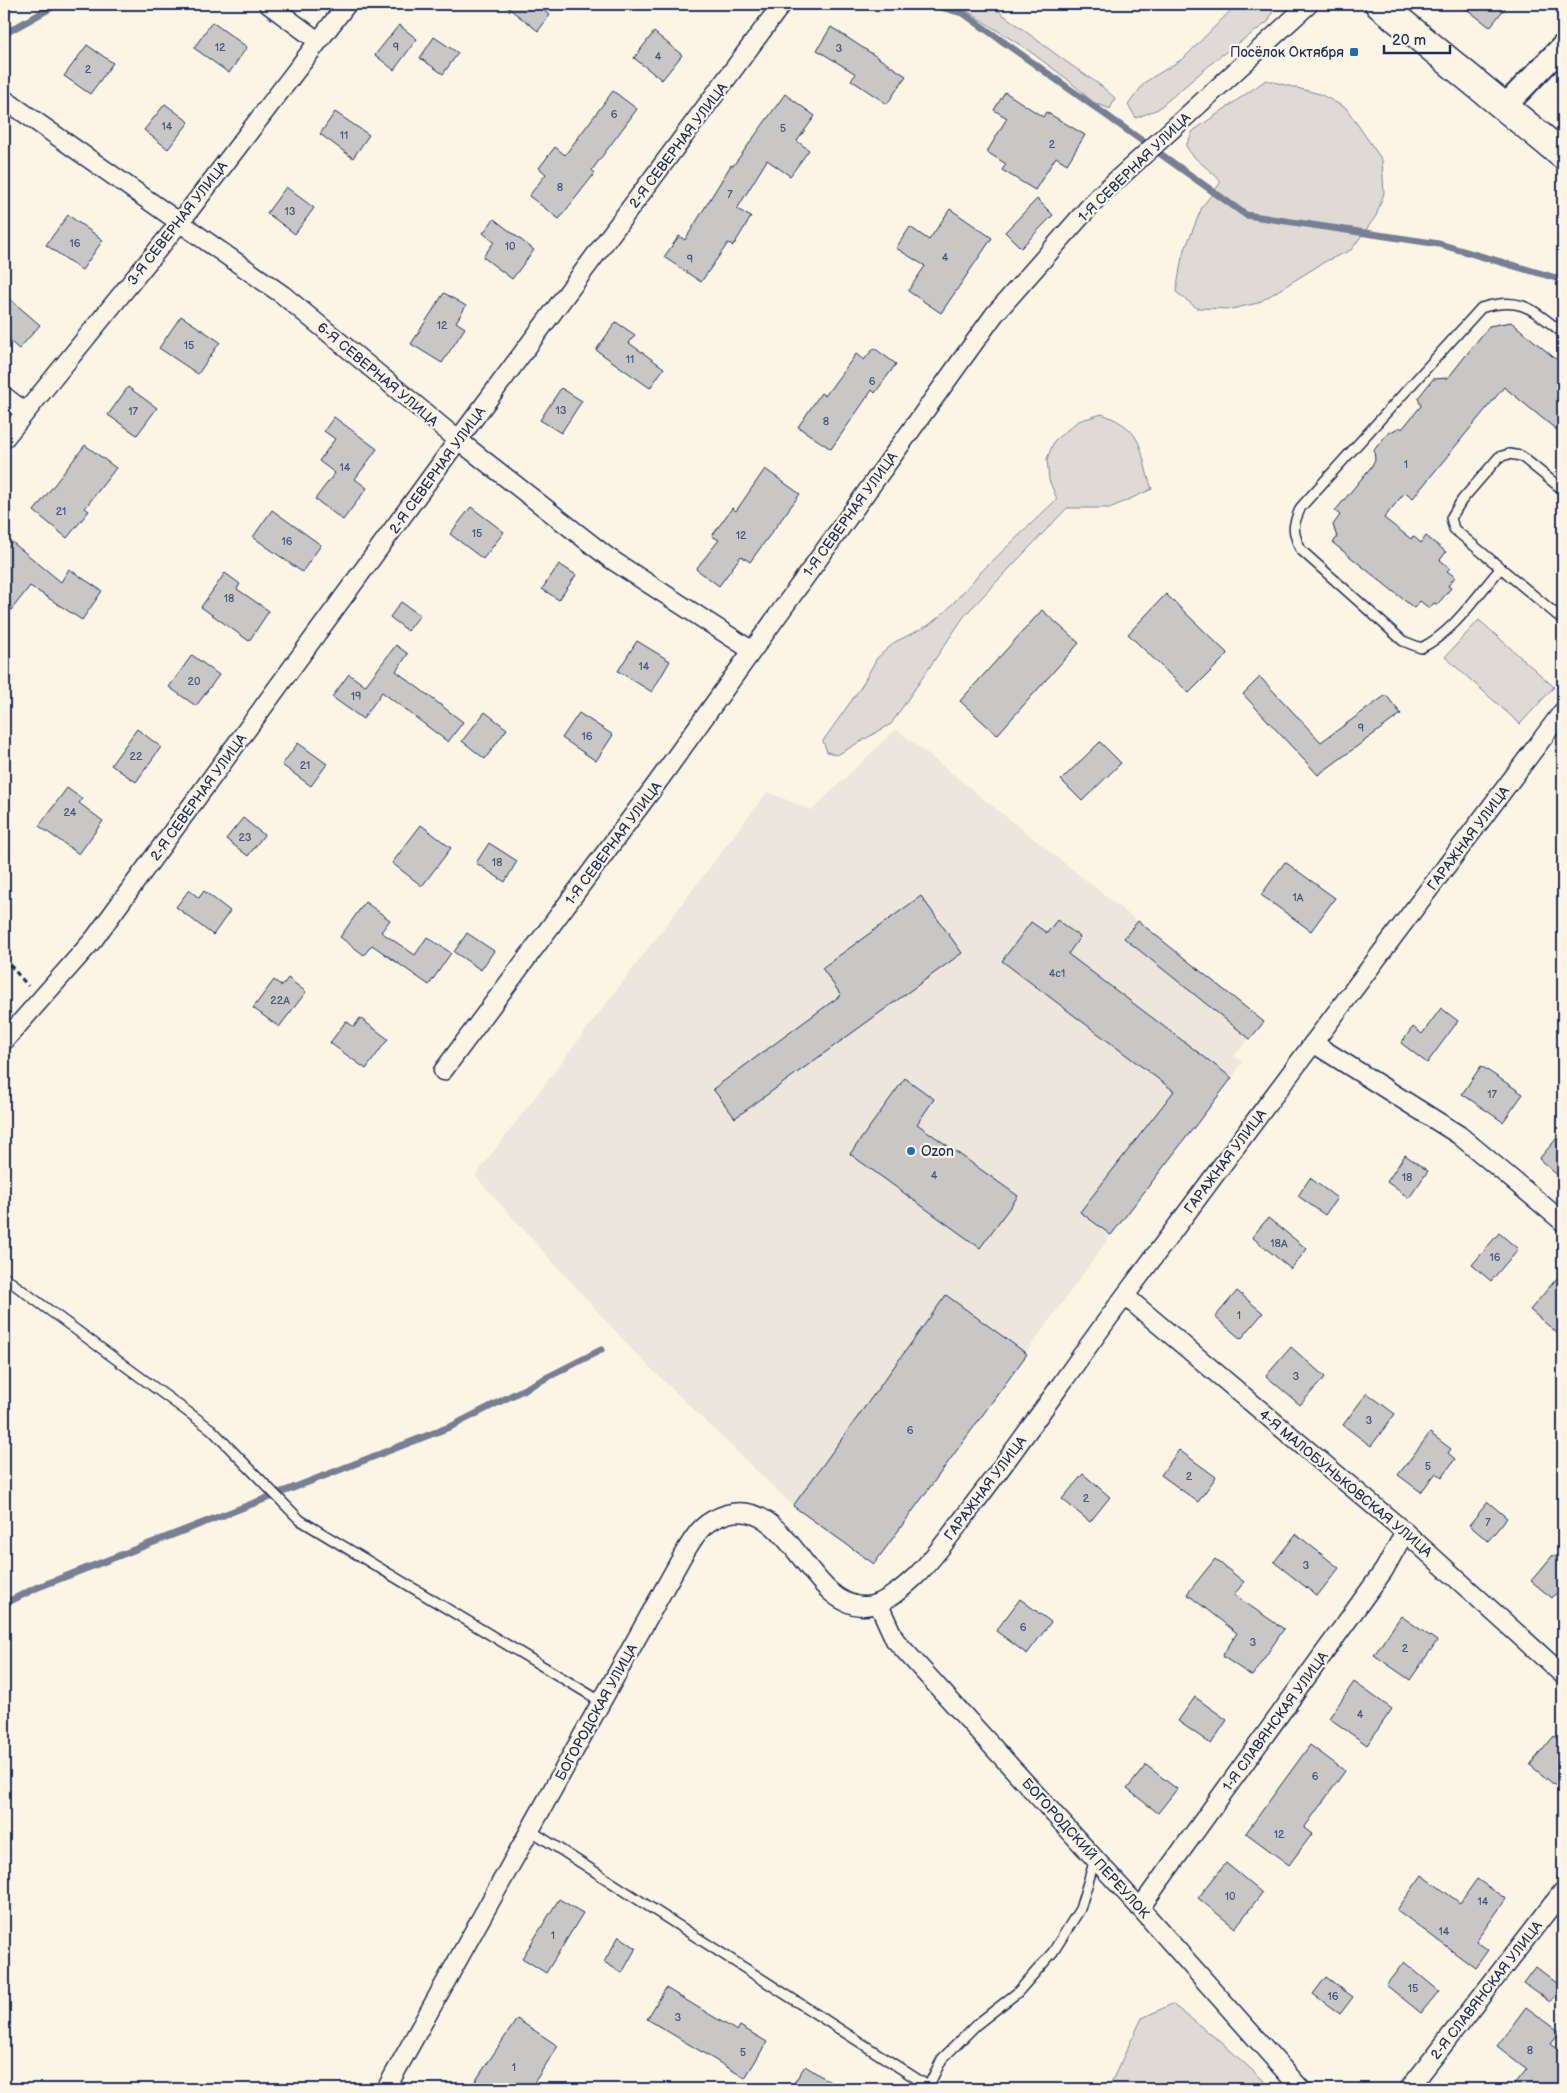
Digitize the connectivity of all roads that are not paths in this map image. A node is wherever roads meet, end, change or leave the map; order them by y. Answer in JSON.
{"nodes":[{"id":1,"x":268,"y":4,"type":"edge"},
{"id":2,"x":346,"y":4,"type":"edge"},
{"id":3,"x":782,"y":4,"type":"edge"},
{"id":4,"x":1309,"y":4,"type":"edge"},
{"id":5,"x":1379,"y":4,"type":"edge"},
{"id":6,"x":318,"y":42,"type":"junction"},
{"id":7,"x":1563,"y":46,"type":"edge"},
{"id":8,"x":4,"y":99,"type":"edge"},
{"id":9,"x":1504,"y":107,"type":"junction"},
{"id":10,"x":1563,"y":155,"type":"edge"},
{"id":11,"x":181,"y":221,"type":"junction"},
{"id":12,"x":1563,"y":333,"type":"edge"},
{"id":13,"x":4,"y":396,"type":"edge"},
{"id":14,"x":25,"y":412,"type":"junction"},
{"id":15,"x":4,"y":439,"type":"edge"},
{"id":16,"x":458,"y":440,"type":"junction"},
{"id":17,"x":1563,"y":490,"type":"edge"},
{"id":18,"x":1501,"y":568,"type":"junction"},
{"id":19,"x":1563,"y":620,"type":"edge"},
{"id":20,"x":752,"y":650,"type":"junction"},
{"id":21,"x":1563,"y":711,"type":"edge"},
{"id":22,"x":4,"y":1041,"type":"edge"},
{"id":23,"x":1314,"y":1043,"type":"junction"},
{"id":24,"x":443,"y":1071,"type":"dead end"},
{"id":25,"x":1563,"y":1222,"type":"edge"},
{"id":26,"x":4,"y":1277,"type":"edge"},
{"id":27,"x":1125,"y":1296,"type":"junction"},
{"id":28,"x":1406,"y":1532,"type":"junction"},
{"id":29,"x":878,"y":1603,"type":"junction"},
{"id":30,"x":1563,"y":1675,"type":"edge"},
{"id":31,"x":602,"y":1702,"type":"junction"},
{"id":32,"x":530,"y":1830,"type":"junction"},
{"id":33,"x":1095,"y":1859,"type":"junction"},
{"id":34,"x":1563,"y":1890,"type":"edge"},
{"id":35,"x":1140,"y":1908,"type":"junction"},
{"id":36,"x":928,"y":2088,"type":"edge"},
{"id":37,"x":386,"y":2089,"type":"edge"},
{"id":38,"x":1301,"y":2089,"type":"edge"},
{"id":39,"x":1409,"y":2089,"type":"edge"}],
"edges":[{"from":1,"to":6,"type":"street"},
{"from":2,"to":6,"type":"street","name":"3-Я СЕВЕРНАЯ УЛИЦА"},
{"from":3,"to":16,"type":"street","name":"2-Я СЕВЕРНАЯ УЛИЦА"},
{"from":4,"to":20,"type":"street","name":"1-Я СЕВЕРНАЯ УЛИЦА"},
{"from":5,"to":9,"type":"highway"},
{"from":6,"to":11,"type":"street","name":"3-Я СЕВЕРНАЯ УЛИЦА"},
{"from":7,"to":9,"type":"street"},
{"from":8,"to":11,"type":"street","name":"6-Я СЕВЕРНАЯ УЛИЦА"},
{"from":9,"to":10,"type":"highway"},
{"from":11,"to":14,"type":"street","name":"3-Я СЕВЕРНАЯ УЛИЦА"},
{"from":11,"to":16,"type":"street","name":"6-Я СЕВЕРНАЯ УЛИЦА"},
{"from":12,"to":18,"type":"lane"},
{"from":13,"to":14,"type":"street"},
{"from":14,"to":15,"type":"street","name":"3-Я СЕВЕРНАЯ УЛИЦА"},
{"from":16,"to":20,"type":"street","name":"6-Я СЕВЕРНАЯ УЛИЦА"},
{"from":16,"to":22,"type":"street","name":"2-Я СЕВЕРНАЯ УЛИЦА"},
{"from":17,"to":18,"type":"lane"},
{"from":18,"to":19,"type":"lane"},
{"from":20,"to":24,"type":"street","name":"1-Я СЕВЕРНАЯ УЛИЦА"},
{"from":21,"to":23,"type":"street","name":"ГАРАЖНАЯ УЛИЦА"},
{"from":23,"to":25,"type":"street"},
{"from":23,"to":27,"type":"street","name":"ГАРАЖНАЯ УЛИЦА"},
{"from":26,"to":31,"type":"lane"},
{"from":27,"to":28,"type":"street","name":"4-Я МАЛОБУНЬКОВСКАЯ УЛИЦА"},
{"from":27,"to":29,"type":"street","name":"ГАРАЖНАЯ УЛИЦА"},
{"from":28,"to":30,"type":"street","name":"4-Я МАЛОБУНЬКОВСКАЯ УЛИЦА"},
{"from":28,"to":35,"type":"street","name":"1-Я СЛАВЯНСКАЯ УЛИЦА"},
{"from":29,"to":31,"type":"street","name":"БОГОРОДСКАЯ УЛИЦА"},
{"from":29,"to":33,"type":"street","name":"БОГОРОДСКИЙ ПЕРЕУЛОК"},
{"from":31,"to":32,"type":"street","name":"БОГОРОДСКАЯ УЛИЦА"},
{"from":32,"to":36,"type":"lane"},
{"from":32,"to":37,"type":"street","name":"БОГОРОДСКАЯ УЛИЦА"},
{"from":33,"to":35,"type":"street","name":"БОГОРОДСКИЙ ПЕРЕУЛОК"},
{"from":33,"to":36,"type":"lane"},
{"from":34,"to":39,"type":"street","name":"2-Я СЛАВЯНСКАЯ УЛИЦА"},
{"from":35,"to":38,"type":"street","name":"БОГОРОДСКИЙ ПЕРЕУЛОК"}]}
